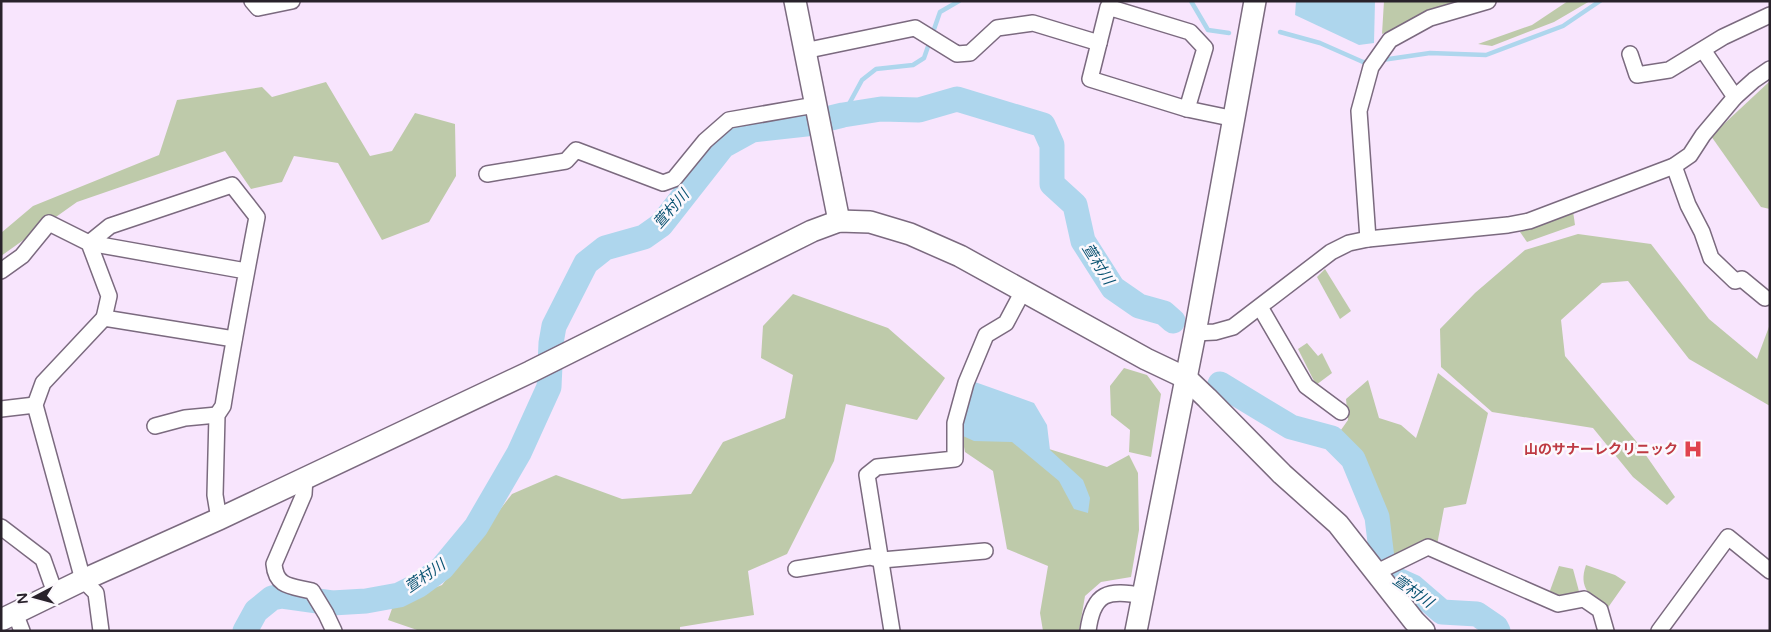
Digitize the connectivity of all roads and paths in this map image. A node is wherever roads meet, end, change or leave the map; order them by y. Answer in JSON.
{"nodes":[{"id":1,"x":252,"y":1,"type":"edge"},
{"id":2,"x":292,"y":1,"type":"edge"},
{"id":3,"x":795,"y":1,"type":"edge"},
{"id":4,"x":1256,"y":1,"type":"edge"},
{"id":5,"x":1488,"y":1,"type":"edge"},
{"id":6,"x":1770,"y":15,"type":"edge"},
{"id":7,"x":1099,"y":43,"type":"junction"},
{"id":8,"x":1703,"y":50,"type":"junction"},
{"id":9,"x":804,"y":51,"type":"junction"},
{"id":10,"x":1630,"y":54,"type":"dead end"},
{"id":11,"x":1770,"y":69,"type":"edge"},
{"id":12,"x":1735,"y":96,"type":"junction"},
{"id":13,"x":815,"y":106,"type":"junction"},
{"id":14,"x":1187,"y":109,"type":"junction"},
{"id":15,"x":1235,"y":119,"type":"junction"},
{"id":16,"x":1674,"y":166,"type":"junction"},
{"id":17,"x":487,"y":174,"type":"dead end"},
{"id":18,"x":838,"y":221,"type":"junction"},
{"id":19,"x":1368,"y":239,"type":"junction"},
{"id":20,"x":89,"y":243,"type":"junction"},
{"id":21,"x":1,"y":271,"type":"edge"},
{"id":22,"x":246,"y":271,"type":"junction"},
{"id":23,"x":1023,"y":291,"type":"junction"},
{"id":24,"x":1765,"y":298,"type":"dead end"},
{"id":25,"x":1260,"y":306,"type":"junction"},
{"id":26,"x":104,"y":318,"type":"junction"},
{"id":27,"x":1195,"y":333,"type":"junction"},
{"id":28,"x":234,"y":339,"type":"junction"},
{"id":29,"x":1186,"y":378,"type":"junction"},
{"id":30,"x":35,"y":405,"type":"junction"},
{"id":31,"x":1,"y":409,"type":"edge"},
{"id":32,"x":1341,"y":412,"type":"dead end"},
{"id":33,"x":217,"y":415,"type":"junction"},
{"id":34,"x":155,"y":426,"type":"dead end"},
{"id":35,"x":305,"y":478,"type":"junction"},
{"id":36,"x":219,"y":519,"type":"junction"},
{"id":37,"x":1,"y":527,"type":"edge"},
{"id":38,"x":985,"y":551,"type":"dead end"},
{"id":39,"x":882,"y":560,"type":"junction"},
{"id":40,"x":796,"y":568,"type":"dead end"},
{"id":41,"x":1382,"y":570,"type":"junction"},
{"id":42,"x":1770,"y":571,"type":"edge"},
{"id":43,"x":83,"y":580,"type":"junction"},
{"id":44,"x":55,"y":593,"type":"junction"},
{"id":45,"x":1144,"y":596,"type":"junction"},
{"id":46,"x":13,"y":621,"type":"edge"},
{"id":47,"x":101,"y":631,"type":"edge"},
{"id":48,"x":334,"y":631,"type":"edge"},
{"id":49,"x":892,"y":631,"type":"edge"},
{"id":50,"x":1088,"y":631,"type":"edge"},
{"id":51,"x":1136,"y":631,"type":"edge"},
{"id":52,"x":1424,"y":631,"type":"edge"},
{"id":53,"x":1606,"y":631,"type":"edge"},
{"id":54,"x":1658,"y":631,"type":"edge"}],
"edges":[{"from":1,"to":2,"type":"street"},
{"from":3,"to":9,"type":"street"},
{"from":4,"to":15,"type":"street"},
{"from":5,"to":19,"type":"street"},
{"from":6,"to":8,"type":"street"},
{"from":7,"to":9,"type":"street"},
{"from":7,"to":14,"type":"street"},
{"from":7,"to":14,"type":"street"},
{"from":8,"to":10,"type":"street"},
{"from":8,"to":12,"type":"street"},
{"from":9,"to":13,"type":"street"},
{"from":11,"to":12,"type":"street"},
{"from":12,"to":16,"type":"street"},
{"from":13,"to":17,"type":"street"},
{"from":13,"to":18,"type":"street"},
{"from":14,"to":15,"type":"street"},
{"from":15,"to":27,"type":"street"},
{"from":16,"to":19,"type":"street"},
{"from":16,"to":24,"type":"street"},
{"from":18,"to":23,"type":"street"},
{"from":18,"to":35,"type":"street"},
{"from":19,"to":25,"type":"street"},
{"from":20,"to":21,"type":"street"},
{"from":20,"to":22,"type":"street"},
{"from":20,"to":22,"type":"street"},
{"from":20,"to":26,"type":"street"},
{"from":22,"to":28,"type":"street"},
{"from":23,"to":29,"type":"street"},
{"from":23,"to":39,"type":"street"},
{"from":25,"to":27,"type":"street"},
{"from":25,"to":32,"type":"street"},
{"from":26,"to":28,"type":"street"},
{"from":26,"to":30,"type":"street"},
{"from":27,"to":29,"type":"street"},
{"from":28,"to":33,"type":"street"},
{"from":29,"to":41,"type":"street"},
{"from":29,"to":45,"type":"street"},
{"from":30,"to":31,"type":"street"},
{"from":30,"to":43,"type":"street"},
{"from":33,"to":34,"type":"street"},
{"from":33,"to":36,"type":"street"},
{"from":35,"to":36,"type":"street"},
{"from":35,"to":48,"type":"street"},
{"from":36,"to":43,"type":"street"},
{"from":37,"to":44,"type":"street"},
{"from":38,"to":39,"type":"street"},
{"from":39,"to":40,"type":"street"},
{"from":39,"to":49,"type":"street"},
{"from":41,"to":52,"type":"street"},
{"from":41,"to":53,"type":"street"},
{"from":42,"to":54,"type":"street"},
{"from":43,"to":44,"type":"street"},
{"from":43,"to":47,"type":"street"},
{"from":44,"to":46,"type":"street"},
{"from":45,"to":50,"type":"street"},
{"from":45,"to":51,"type":"street"}]}
